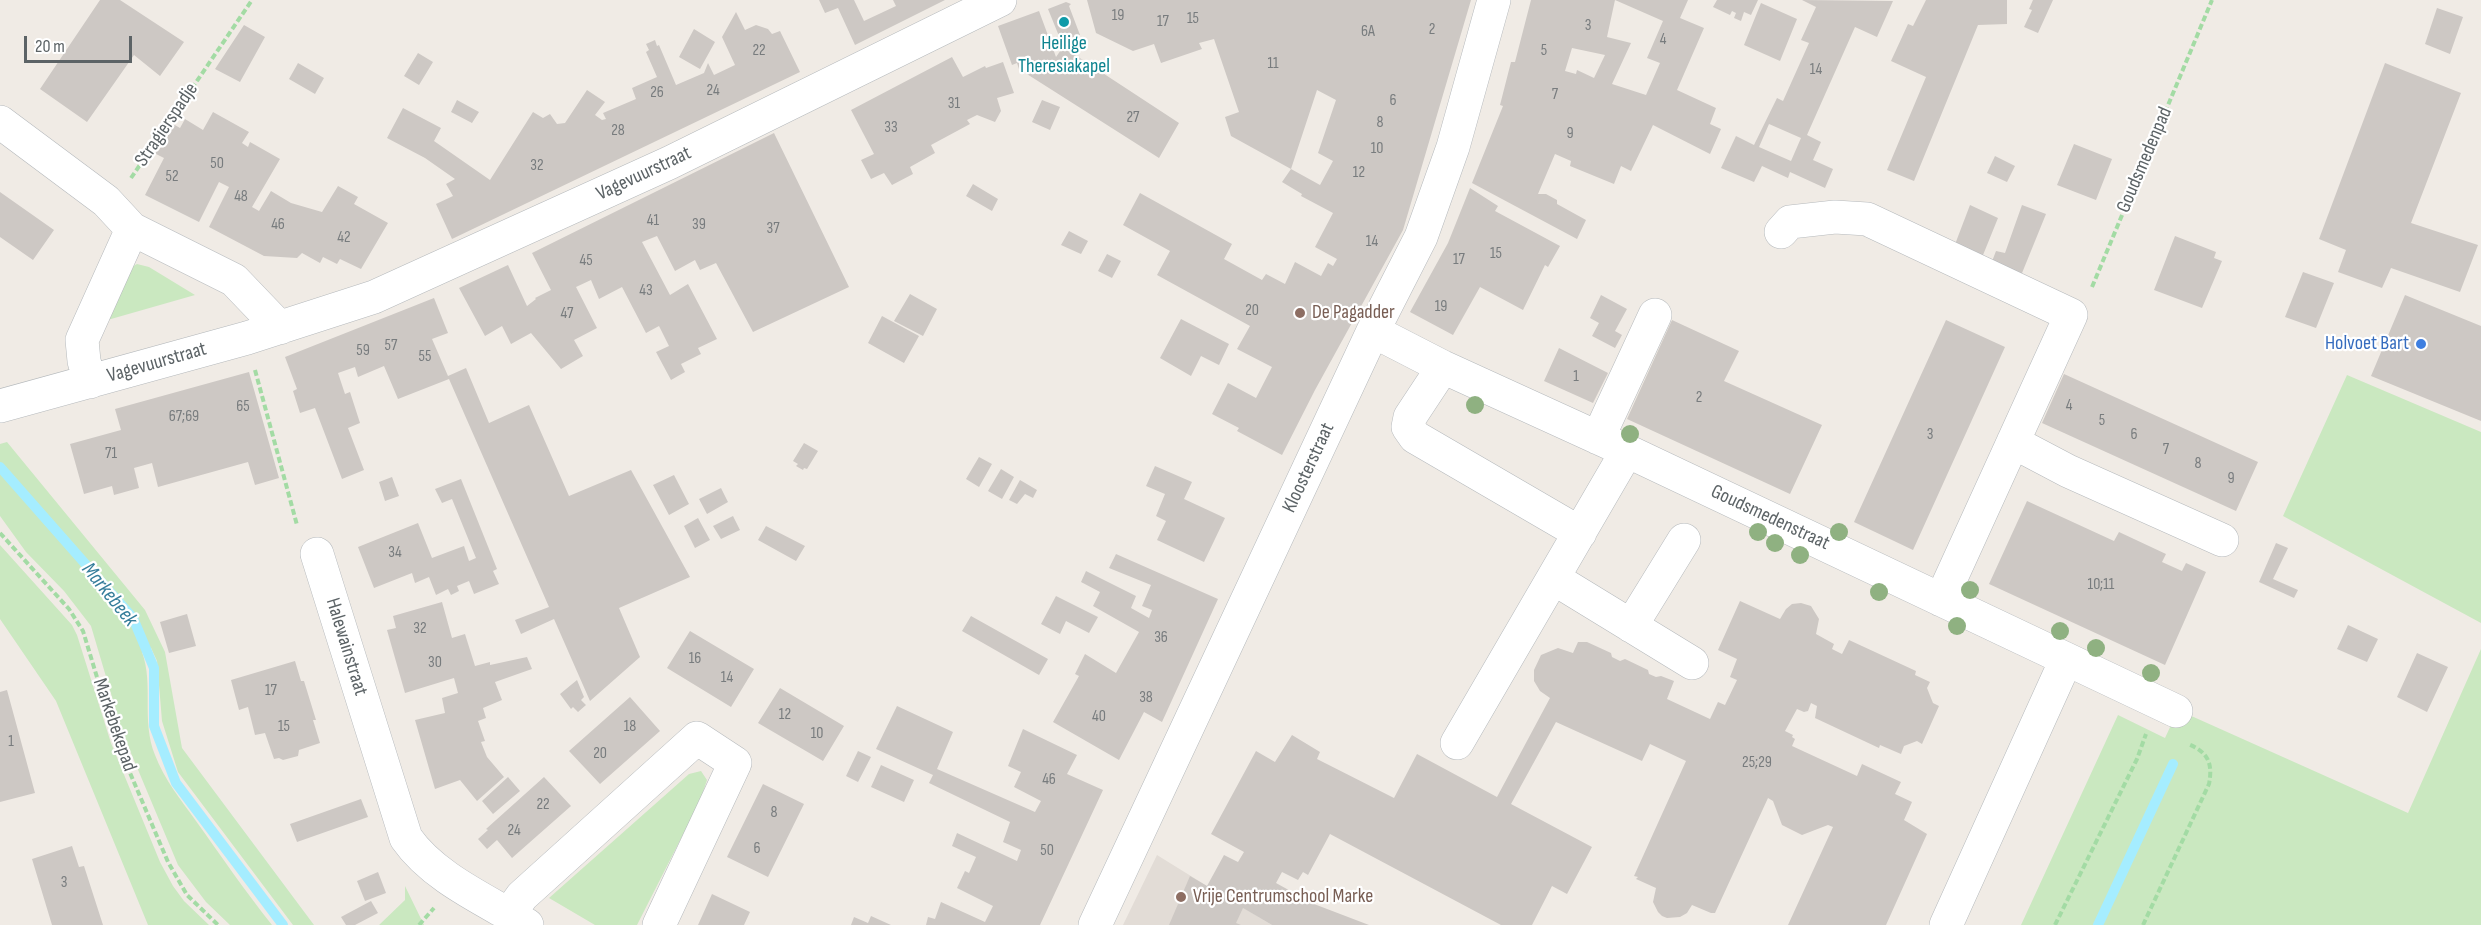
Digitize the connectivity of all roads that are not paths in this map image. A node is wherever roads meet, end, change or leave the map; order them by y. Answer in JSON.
{"nodes":[{"id":1,"x":1000,"y":0,"type":"edge"},
{"id":2,"x":1494,"y":0,"type":"edge"},
{"id":3,"x":0,"y":122,"type":"edge"},
{"id":4,"x":132,"y":229,"type":"junction"},
{"id":5,"x":1781,"y":232,"type":"dead end"},
{"id":6,"x":1655,"y":315,"type":"dead end"},
{"id":7,"x":280,"y":328,"type":"junction"},
{"id":8,"x":1373,"y":331,"type":"junction"},
{"id":9,"x":1443,"y":367,"type":"junction"},
{"id":10,"x":90,"y":382,"type":"junction"},
{"id":11,"x":0,"y":406,"type":"edge"},
{"id":12,"x":1598,"y":438,"type":"junction"},
{"id":13,"x":2013,"y":442,"type":"junction"},
{"id":14,"x":1628,"y":451,"type":"junction"},
{"id":15,"x":1580,"y":533,"type":"junction"},
{"id":16,"x":1684,"y":540,"type":"dead end"},
{"id":17,"x":2222,"y":540,"type":"dead end"},
{"id":18,"x":317,"y":554,"type":"road end"},
{"id":19,"x":1553,"y":578,"type":"junction"},
{"id":20,"x":1941,"y":600,"type":"junction"},
{"id":21,"x":1631,"y":626,"type":"junction"},
{"id":22,"x":2066,"y":660,"type":"junction"},
{"id":23,"x":1692,"y":663,"type":"dead end"},
{"id":24,"x":2167,"y":706,"type":"road end"},
{"id":25,"x":1457,"y":743,"type":"dead end"},
{"id":26,"x":518,"y":920,"type":"edge"},
{"id":27,"x":659,"y":925,"type":"edge"},
{"id":28,"x":1095,"y":925,"type":"edge"},
{"id":29,"x":1946,"y":925,"type":"edge"}],
"edges":[{"from":1,"to":7,"type":"street","name":"Vagevuurstraat"},
{"from":2,"to":8,"type":"street","name":"Kloosterstraat"},
{"from":3,"to":4,"type":"street"},
{"from":4,"to":7,"type":"street"},
{"from":4,"to":10,"type":"street","name":"Vagevuurstraat"},
{"from":5,"to":13,"type":"street"},
{"from":6,"to":12,"type":"street"},
{"from":7,"to":10,"type":"street","name":"Vagevuurstraat"},
{"from":8,"to":9,"type":"street","name":"Goudsmedenstraat"},
{"from":8,"to":28,"type":"street","name":"Kloosterstraat"},
{"from":9,"to":12,"type":"street","name":"Goudsmedenstraat"},
{"from":9,"to":15,"type":"street"},
{"from":10,"to":11,"type":"street"},
{"from":12,"to":14,"type":"street","name":"Goudsmedenstraat"},
{"from":13,"to":17,"type":"street"},
{"from":13,"to":20,"type":"street"},
{"from":14,"to":15,"type":"street"},
{"from":14,"to":20,"type":"street","name":"Goudsmedenstraat"},
{"from":15,"to":19,"type":"street"},
{"from":16,"to":21,"type":"street"},
{"from":18,"to":26,"type":"street","name":"Halewainstraat"},
{"from":19,"to":21,"type":"street"},
{"from":19,"to":25,"type":"street"},
{"from":20,"to":22,"type":"street","name":"Goudsmedenstraat"},
{"from":21,"to":23,"type":"street"},
{"from":22,"to":24,"type":"street","name":"Goudsmedenstraat"},
{"from":22,"to":29,"type":"street"},
{"from":26,"to":27,"type":"street","name":"Halewainstraat"}]}
